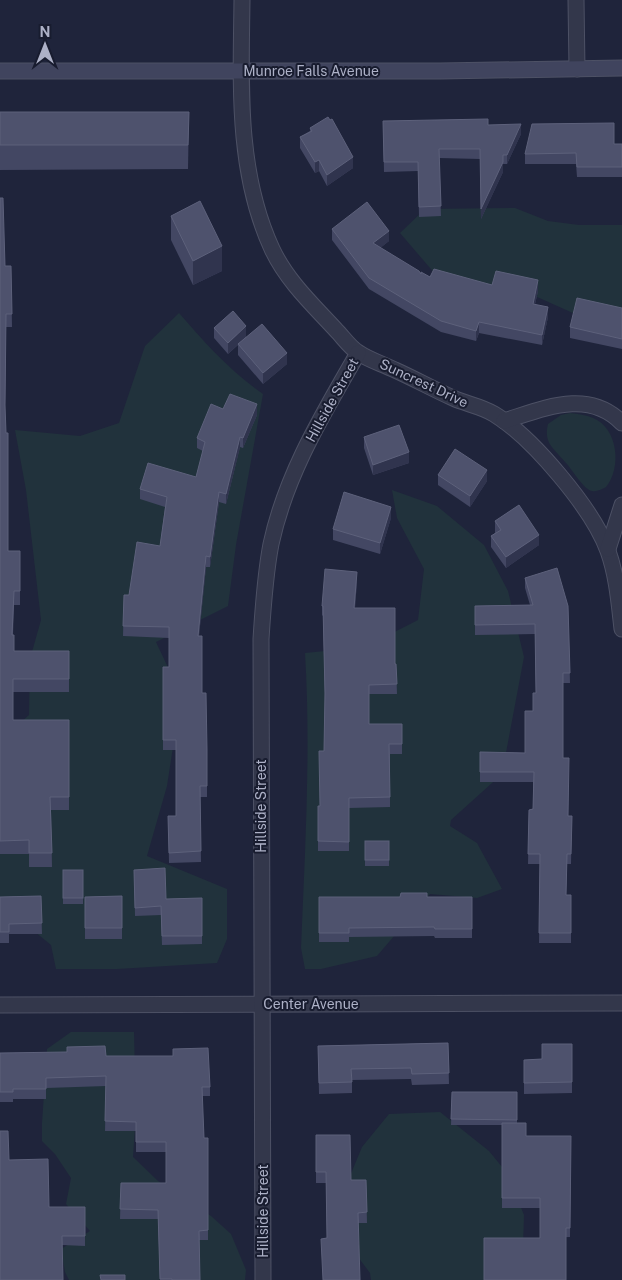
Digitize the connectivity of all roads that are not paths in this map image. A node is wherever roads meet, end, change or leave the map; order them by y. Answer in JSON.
{"nodes":[{"id":1,"x":242,"y":0,"type":"edge"},
{"id":2,"x":576,"y":0,"type":"edge"},
{"id":3,"x":576,"y":68,"type":"junction"},
{"id":4,"x":622,"y":68,"type":"edge"},
{"id":5,"x":0,"y":71,"type":"edge"},
{"id":6,"x":241,"y":71,"type":"junction"},
{"id":7,"x":358,"y":353,"type":"junction"},
{"id":8,"x":504,"y":421,"type":"junction"},
{"id":9,"x":622,"y":423,"type":"edge"},
{"id":10,"x":622,"y":504,"type":"edge"},
{"id":11,"x":608,"y":549,"type":"junction"},
{"id":12,"x":622,"y":629,"type":"edge"},
{"id":13,"x":622,"y":1003,"type":"edge"},
{"id":14,"x":262,"y":1004,"type":"junction"},
{"id":15,"x":0,"y":1005,"type":"edge"},
{"id":16,"x":263,"y":1280,"type":"edge"}],
"edges":[{"from":1,"to":6,"type":"street","name":"Suncrest Drive"},
{"from":2,"to":3,"type":"street"},
{"from":3,"to":4,"type":"street","name":"Munroe Falls Avenue"},
{"from":3,"to":6,"type":"street","name":"Munroe Falls Avenue"},
{"from":5,"to":6,"type":"street","name":"Munroe Falls Avenue"},
{"from":6,"to":7,"type":"street","name":"Suncrest Drive"},
{"from":7,"to":8,"type":"street","name":"Suncrest Drive"},
{"from":7,"to":14,"type":"street","name":"Hillside Street"},
{"from":8,"to":9,"type":"street"},
{"from":8,"to":11,"type":"street","name":"Suncrest Drive"},
{"from":10,"to":11,"type":"street"},
{"from":11,"to":12,"type":"street","name":"Suncrest Drive"},
{"from":13,"to":14,"type":"street","name":"Center Avenue"},
{"from":14,"to":15,"type":"street","name":"Center Avenue"},
{"from":14,"to":16,"type":"street","name":"Hillside Street"}]}
